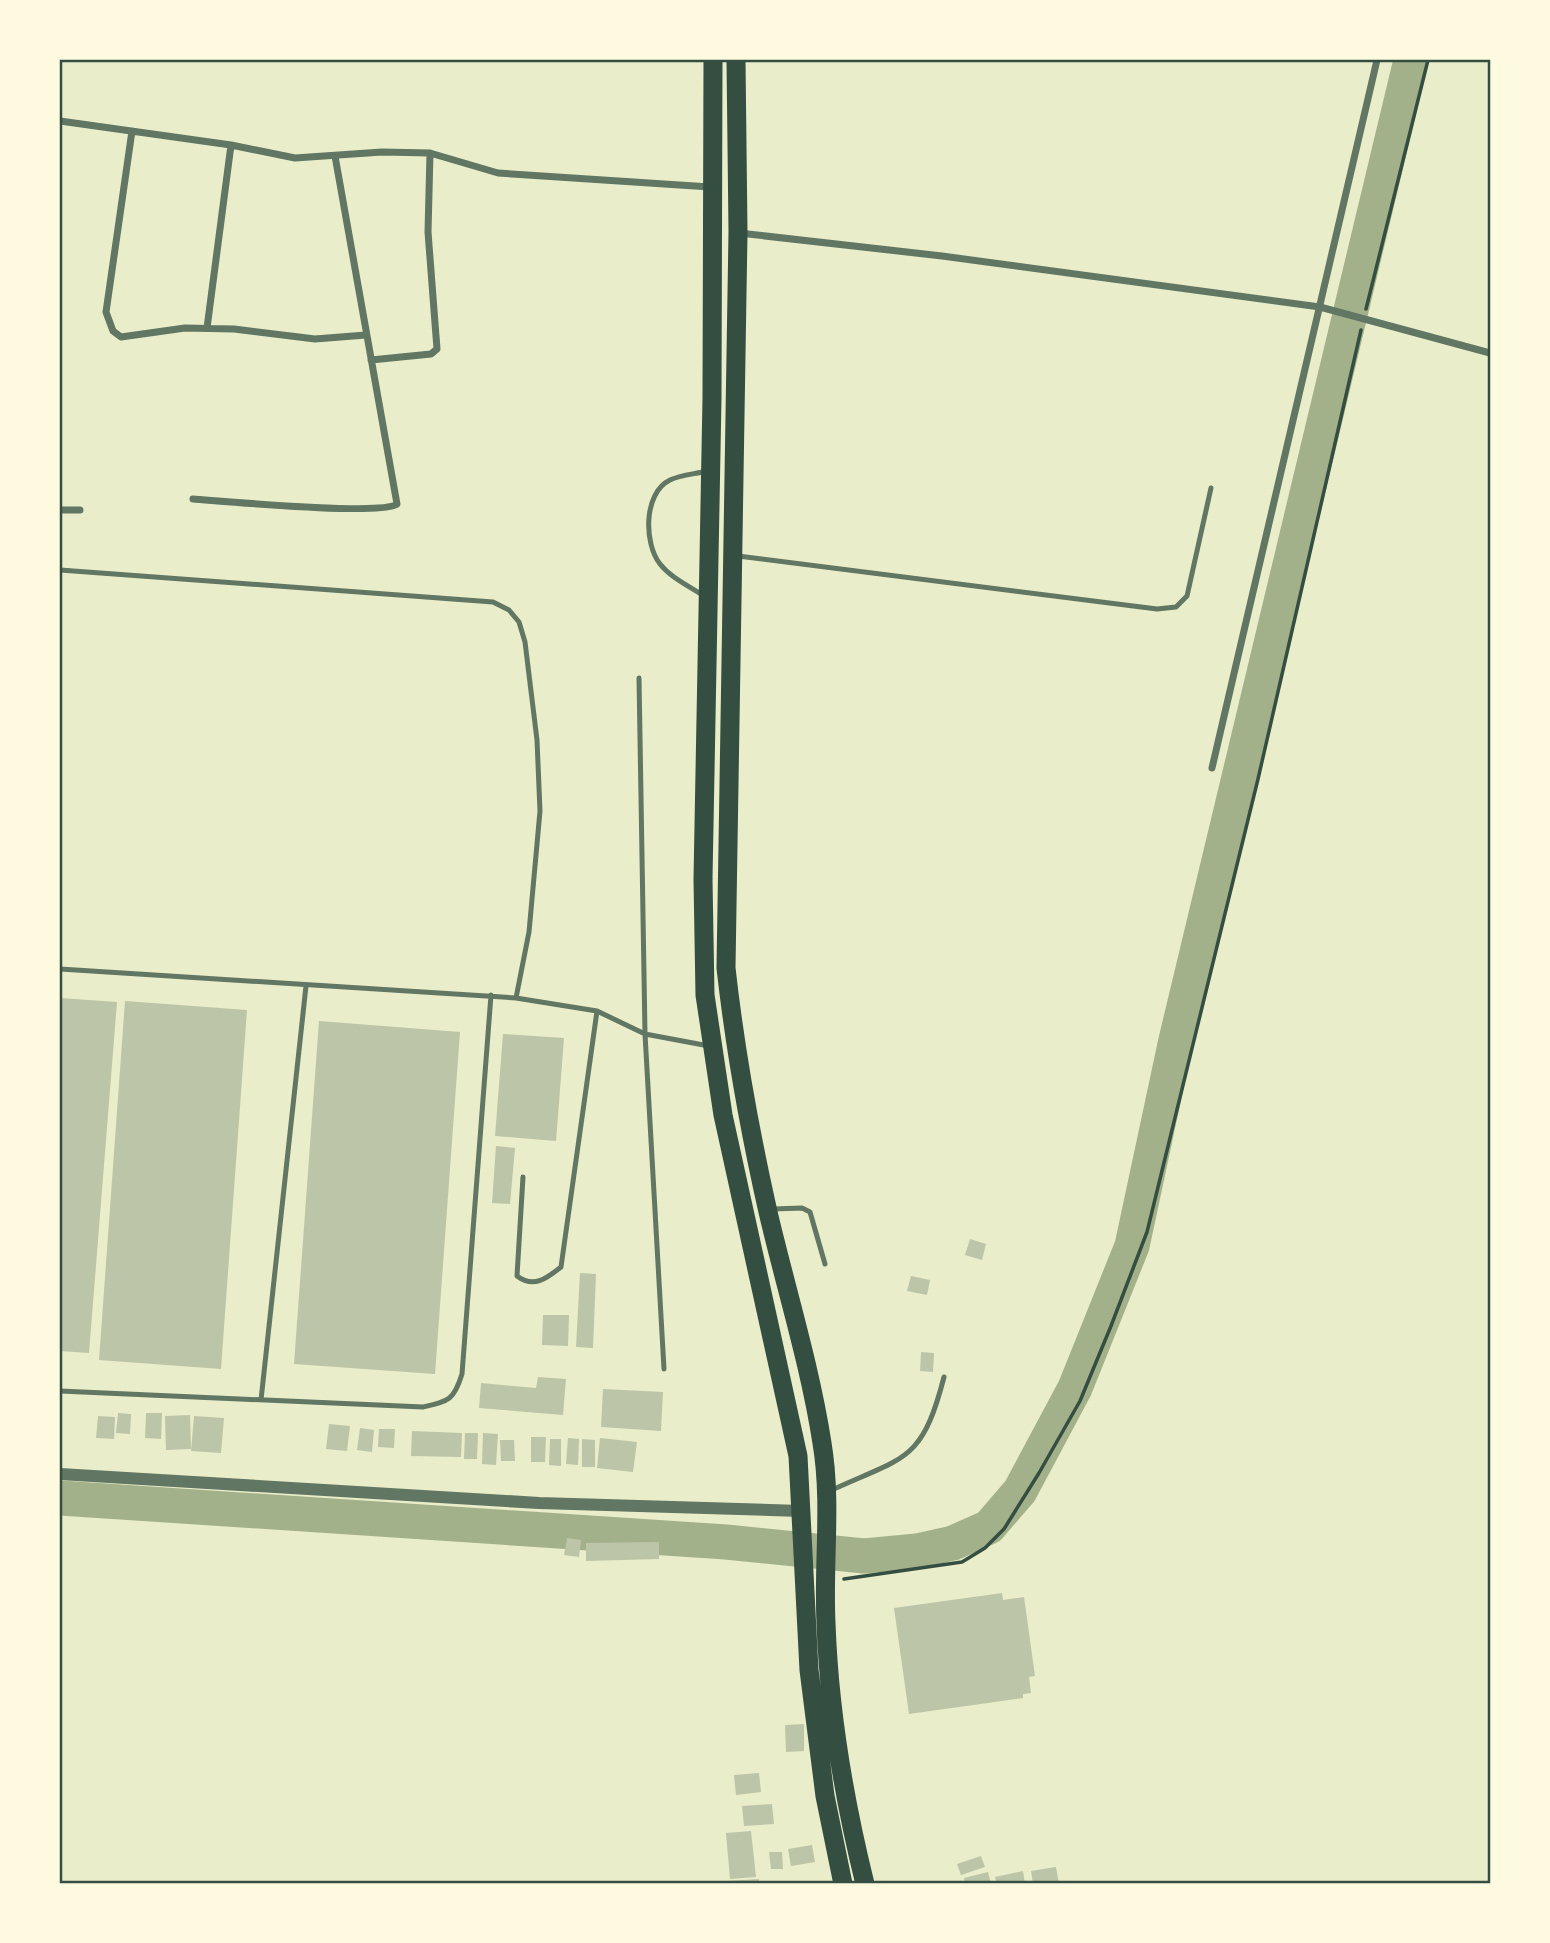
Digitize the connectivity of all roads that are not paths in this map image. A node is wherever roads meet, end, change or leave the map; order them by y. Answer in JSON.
{"nodes":[{"id":1,"x":713,"y":60,"type":"edge"},
{"id":2,"x":736,"y":60,"type":"edge"},
{"id":3,"x":1377,"y":60,"type":"edge"},
{"id":4,"x":60,"y":121,"type":"edge"},
{"id":5,"x":132,"y":131,"type":"junction"},
{"id":6,"x":231,"y":145,"type":"junction"},
{"id":7,"x":430,"y":153,"type":"junction"},
{"id":8,"x":335,"y":156,"type":"junction"},
{"id":9,"x":714,"y":187,"type":"junction"},
{"id":10,"x":738,"y":232,"type":"junction"},
{"id":11,"x":1320,"y":307,"type":"junction"},
{"id":12,"x":207,"y":328,"type":"junction"},
{"id":13,"x":366,"y":335,"type":"junction"},
{"id":14,"x":1490,"y":353,"type":"edge"},
{"id":15,"x":371,"y":360,"type":"junction"},
{"id":16,"x":710,"y":470,"type":"junction"},
{"id":17,"x":1210,"y":488,"type":"dead end"},
{"id":18,"x":193,"y":499,"type":"dead end"},
{"id":19,"x":60,"y":510,"type":"edge"},
{"id":20,"x":80,"y":510,"type":"dead end"},
{"id":21,"x":732,"y":555,"type":"junction"},
{"id":22,"x":60,"y":570,"type":"edge"},
{"id":23,"x":707,"y":597,"type":"junction"},
{"id":24,"x":639,"y":678,"type":"dead end"},
{"id":25,"x":1212,"y":768,"type":"dead end"},
{"id":26,"x":60,"y":969,"type":"edge"},
{"id":27,"x":306,"y":986,"type":"junction"},
{"id":28,"x":491,"y":995,"type":"junction"},
{"id":29,"x":516,"y":998,"type":"junction"},
{"id":30,"x":597,"y":1012,"type":"junction"},
{"id":31,"x":645,"y":1034,"type":"junction"},
{"id":32,"x":711,"y":1047,"type":"junction"},
{"id":33,"x":523,"y":1177,"type":"dead end"},
{"id":34,"x":768,"y":1209,"type":"junction"},
{"id":35,"x":824,"y":1264,"type":"dead end"},
{"id":36,"x":664,"y":1369,"type":"dead end"},
{"id":37,"x":944,"y":1377,"type":"dead end"},
{"id":38,"x":60,"y":1391,"type":"edge"},
{"id":39,"x":261,"y":1401,"type":"junction"},
{"id":40,"x":60,"y":1474,"type":"edge"},
{"id":41,"x":827,"y":1492,"type":"junction"},
{"id":42,"x":802,"y":1520,"type":"junction"},
{"id":43,"x":843,"y":1884,"type":"edge"},
{"id":44,"x":865,"y":1884,"type":"edge"}],
"edges":[{"from":1,"to":9,"type":"highway"},
{"from":2,"to":10,"type":"highway"},
{"from":3,"to":11,"type":"street"},
{"from":4,"to":5,"type":"street"},
{"from":5,"to":6,"type":"street"},
{"from":5,"to":12,"type":"street"},
{"from":6,"to":8,"type":"street"},
{"from":6,"to":12,"type":"street"},
{"from":7,"to":8,"type":"street"},
{"from":7,"to":9,"type":"street"},
{"from":7,"to":15,"type":"street"},
{"from":8,"to":13,"type":"street"},
{"from":9,"to":16,"type":"highway"},
{"from":10,"to":11,"type":"street"},
{"from":10,"to":21,"type":"highway"},
{"from":11,"to":14,"type":"street"},
{"from":11,"to":25,"type":"street"},
{"from":12,"to":13,"type":"street"},
{"from":13,"to":15,"type":"street"},
{"from":15,"to":18,"type":"street"},
{"from":16,"to":23,"type":"highway"},
{"from":16,"to":23,"type":"lane"},
{"from":17,"to":21,"type":"lane"},
{"from":19,"to":20,"type":"street"},
{"from":21,"to":34,"type":"highway"},
{"from":22,"to":29,"type":"lane"},
{"from":23,"to":32,"type":"highway"},
{"from":24,"to":31,"type":"lane"},
{"from":26,"to":27,"type":"lane"},
{"from":27,"to":28,"type":"lane"},
{"from":27,"to":39,"type":"lane"},
{"from":28,"to":29,"type":"lane"},
{"from":28,"to":39,"type":"lane"},
{"from":29,"to":30,"type":"lane"},
{"from":30,"to":31,"type":"lane"},
{"from":30,"to":33,"type":"lane"},
{"from":31,"to":32,"type":"lane"},
{"from":31,"to":36,"type":"lane"},
{"from":32,"to":42,"type":"highway"},
{"from":34,"to":35,"type":"lane"},
{"from":34,"to":41,"type":"highway"},
{"from":37,"to":41,"type":"lane"},
{"from":38,"to":39,"type":"lane"},
{"from":40,"to":42,"type":"street"},
{"from":41,"to":44,"type":"highway"},
{"from":42,"to":43,"type":"highway"}]}
